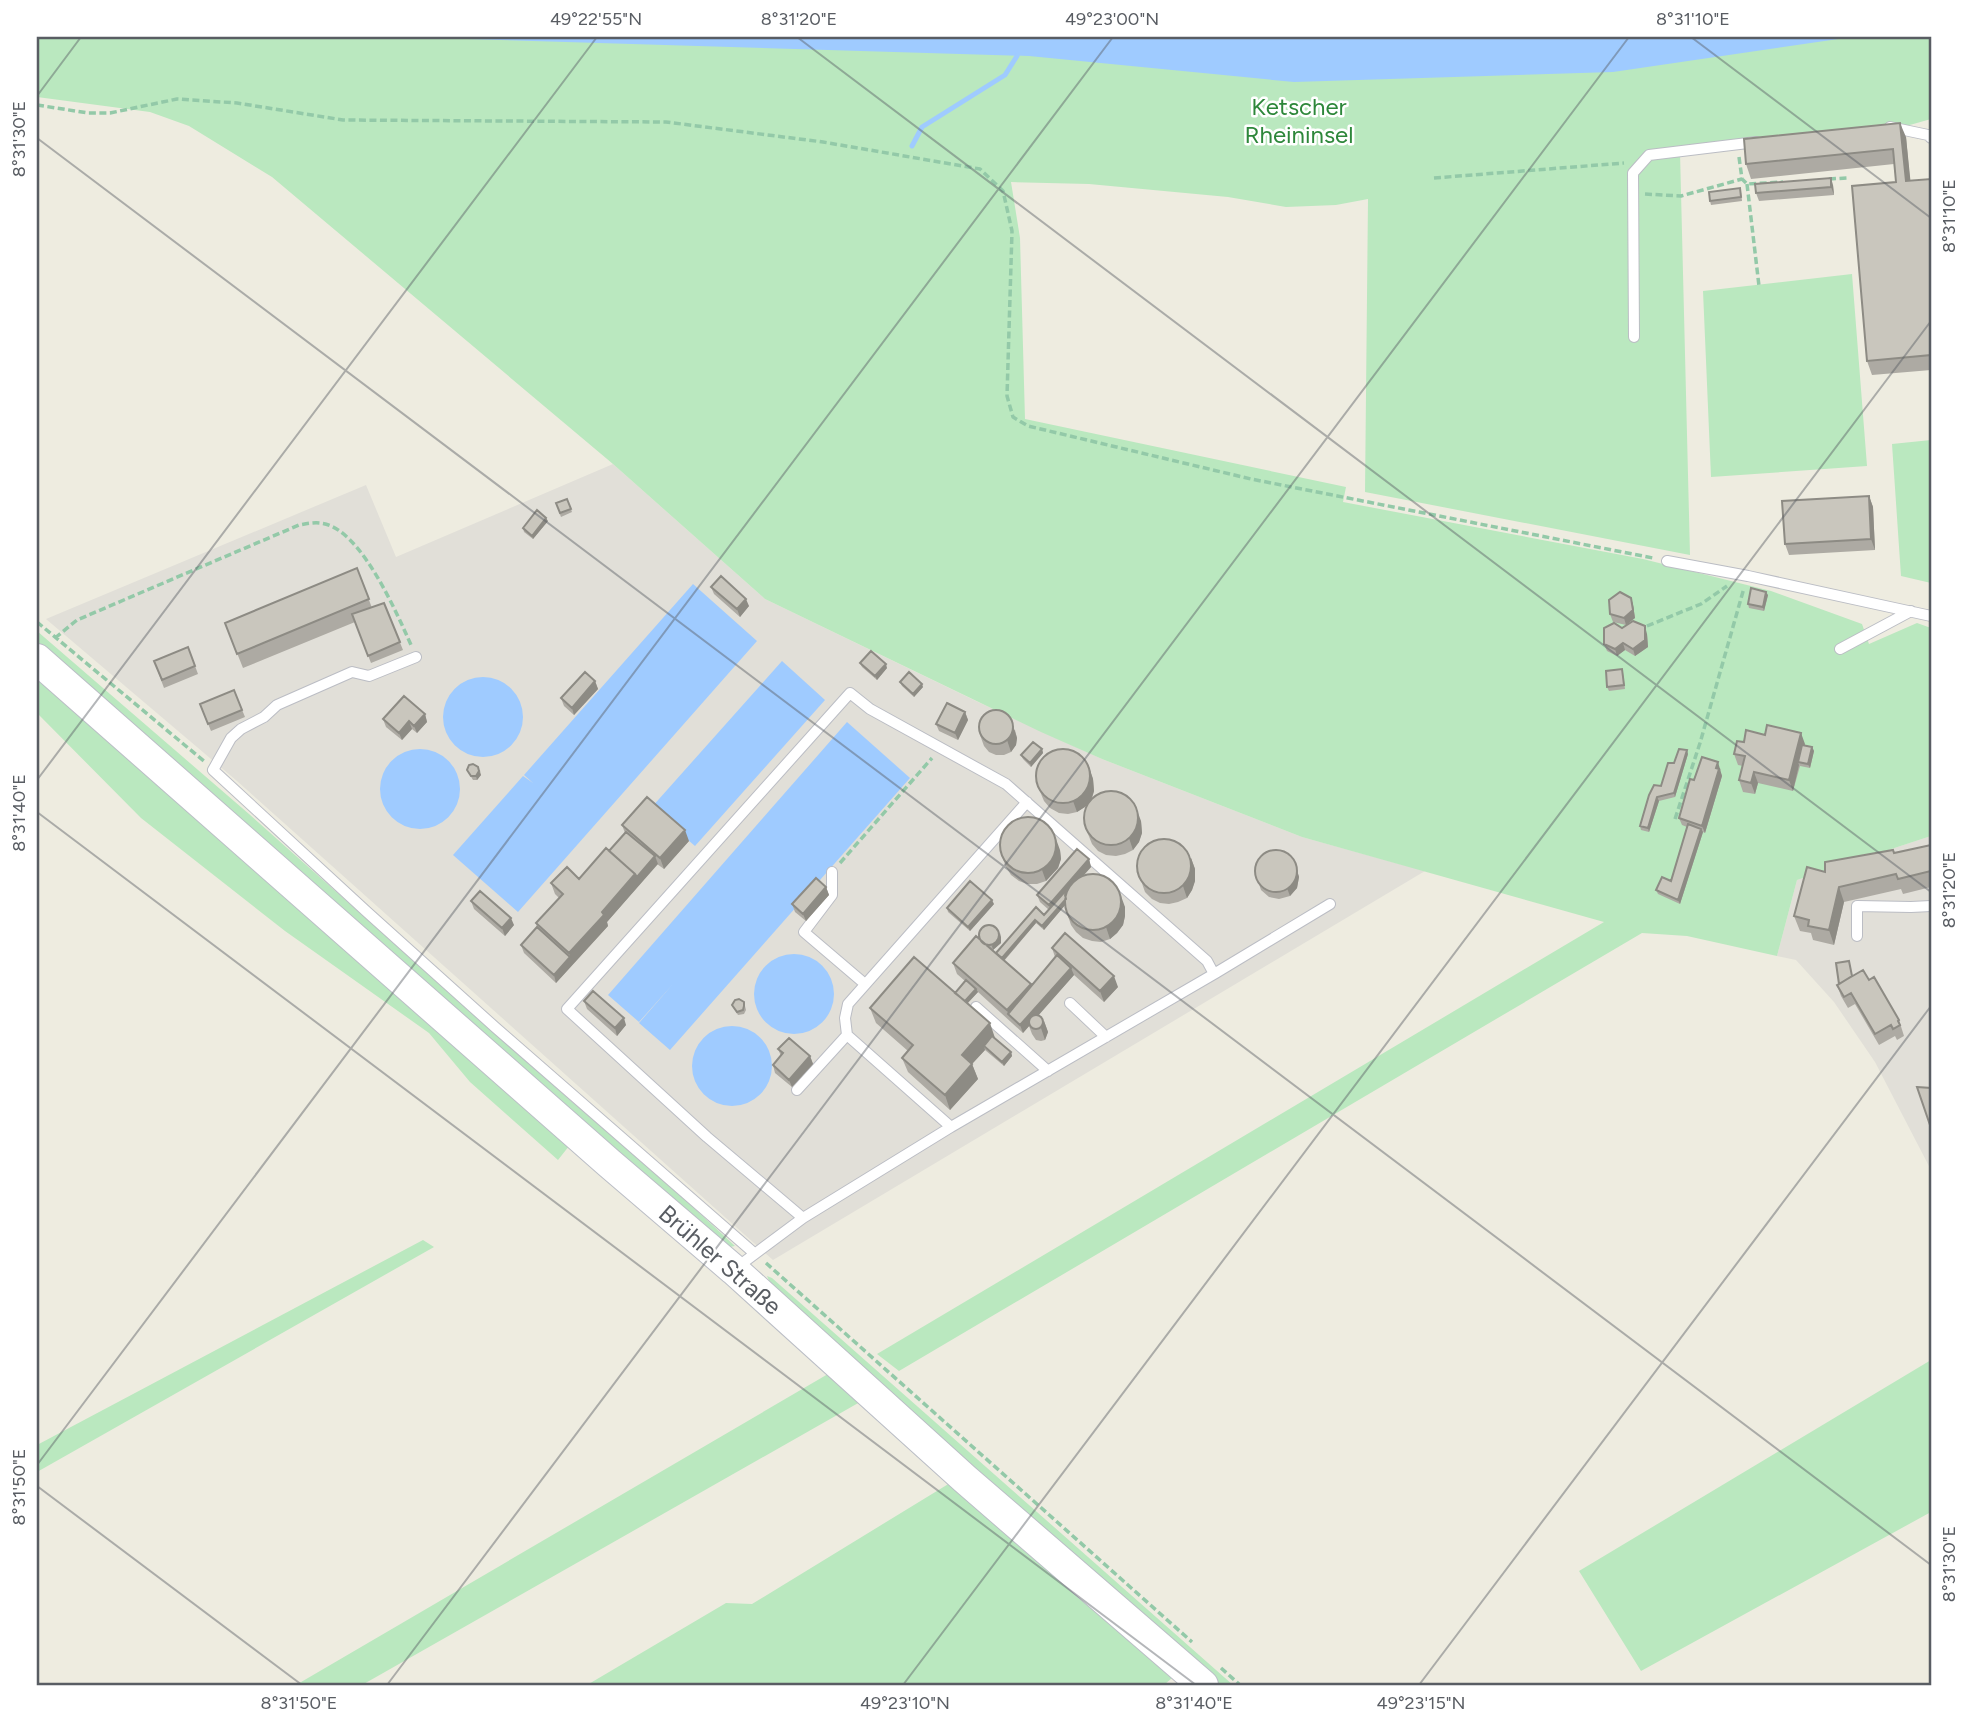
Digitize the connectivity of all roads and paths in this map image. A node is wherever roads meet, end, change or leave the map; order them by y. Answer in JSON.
{"nodes":[{"id":1,"x":37,"y":106,"type":"edge"},
{"id":2,"x":1881,"y":125,"type":"edge"},
{"id":3,"x":1931,"y":138,"type":"edge"},
{"id":4,"x":1764,"y":141,"type":"edge"},
{"id":5,"x":1738,"y":144,"type":"junction"},
{"id":6,"x":1644,"y":161,"type":"junction"},
{"id":7,"x":1434,"y":178,"type":"dead end"},
{"id":8,"x":1847,"y":178,"type":"dead end"},
{"id":9,"x":1742,"y":179,"type":"junction"},
{"id":10,"x":1822,"y":179,"type":"edge"},
{"id":11,"x":1785,"y":182,"type":"edge"},
{"id":12,"x":1747,"y":184,"type":"junction"},
{"id":13,"x":1633,"y":196,"type":"junction"},
{"id":14,"x":1759,"y":286,"type":"dead end"},
{"id":15,"x":1634,"y":337,"type":"dead end"},
{"id":16,"x":1667,"y":561,"type":"joint"},
{"id":17,"x":1748,"y":576,"type":"junction"},
{"id":18,"x":1728,"y":585,"type":"dead end"},
{"id":19,"x":1911,"y":611,"type":"junction"},
{"id":20,"x":1931,"y":616,"type":"edge"},
{"id":21,"x":37,"y":622,"type":"edge"},
{"id":22,"x":1647,"y":625,"type":"edge"},
{"id":23,"x":46,"y":648,"type":"edge"},
{"id":24,"x":1840,"y":649,"type":"dead end"},
{"id":25,"x":416,"y":657,"type":"joint"},
{"id":26,"x":941,"y":748,"type":"junction"},
{"id":27,"x":213,"y":770,"type":"junction"},
{"id":28,"x":1027,"y":802,"type":"junction"},
{"id":29,"x":1675,"y":819,"type":"dead end"},
{"id":30,"x":831,"y":872,"type":"joint"},
{"id":31,"x":1331,"y":904,"type":"dead end"},
{"id":32,"x":1931,"y":906,"type":"edge"},
{"id":33,"x":1857,"y":936,"type":"dead end"},
{"id":34,"x":1213,"y":974,"type":"junction"},
{"id":35,"x":865,"y":984,"type":"junction"},
{"id":36,"x":1070,"y":1003,"type":"dead end"},
{"id":37,"x":976,"y":1007,"type":"edge"},
{"id":38,"x":847,"y":1035,"type":"junction"},
{"id":39,"x":1106,"y":1037,"type":"junction"},
{"id":40,"x":1048,"y":1071,"type":"junction"},
{"id":41,"x":797,"y":1090,"type":"dead end"},
{"id":42,"x":951,"y":1127,"type":"junction"},
{"id":43,"x":803,"y":1218,"type":"junction"},
{"id":44,"x":744,"y":1262,"type":"junction"},
{"id":45,"x":1200,"y":1649,"type":"dead end"},
{"id":46,"x":1211,"y":1676,"type":"edge"},
{"id":47,"x":1240,"y":1685,"type":"edge"}],
"edges":[{"from":1,"to":16,"type":"path"},
{"from":2,"to":3,"type":"lane"},
{"from":4,"to":5,"type":"lane"},
{"from":5,"to":6,"type":"lane"},
{"from":5,"to":9,"type":"path"},
{"from":6,"to":7,"type":"path"},
{"from":6,"to":13,"type":"lane"},
{"from":8,"to":10,"type":"path"},
{"from":9,"to":12,"type":"path"},
{"from":9,"to":13,"type":"path"},
{"from":11,"to":12,"type":"path"},
{"from":12,"to":14,"type":"path"},
{"from":13,"to":15,"type":"lane"},
{"from":16,"to":17,"type":"lane"},
{"from":17,"to":19,"type":"lane"},
{"from":17,"to":29,"type":"path"},
{"from":18,"to":22,"type":"path"},
{"from":19,"to":20,"type":"lane"},
{"from":19,"to":24,"type":"lane"},
{"from":21,"to":23,"type":"path"},
{"from":23,"to":25,"type":"path"},
{"from":23,"to":27,"type":"path"},
{"from":23,"to":44,"type":"street","name":"Brühler Straße"},
{"from":25,"to":27,"type":"lane"},
{"from":26,"to":28,"type":"lane"},
{"from":26,"to":30,"type":"path"},
{"from":26,"to":43,"type":"lane"},
{"from":27,"to":44,"type":"lane"},
{"from":28,"to":34,"type":"lane"},
{"from":28,"to":35,"type":"lane"},
{"from":30,"to":35,"type":"lane"},
{"from":31,"to":34,"type":"lane"},
{"from":32,"to":33,"type":"lane"},
{"from":34,"to":39,"type":"lane"},
{"from":35,"to":38,"type":"lane"},
{"from":36,"to":39,"type":"lane"},
{"from":37,"to":40,"type":"lane"},
{"from":38,"to":41,"type":"lane"},
{"from":38,"to":42,"type":"lane"},
{"from":39,"to":40,"type":"lane"},
{"from":40,"to":42,"type":"lane"},
{"from":42,"to":43,"type":"lane"},
{"from":43,"to":44,"type":"lane"},
{"from":44,"to":45,"type":"path"},
{"from":44,"to":46,"type":"street","name":"Brühler Straße"},
{"from":46,"to":47,"type":"path"}]}
